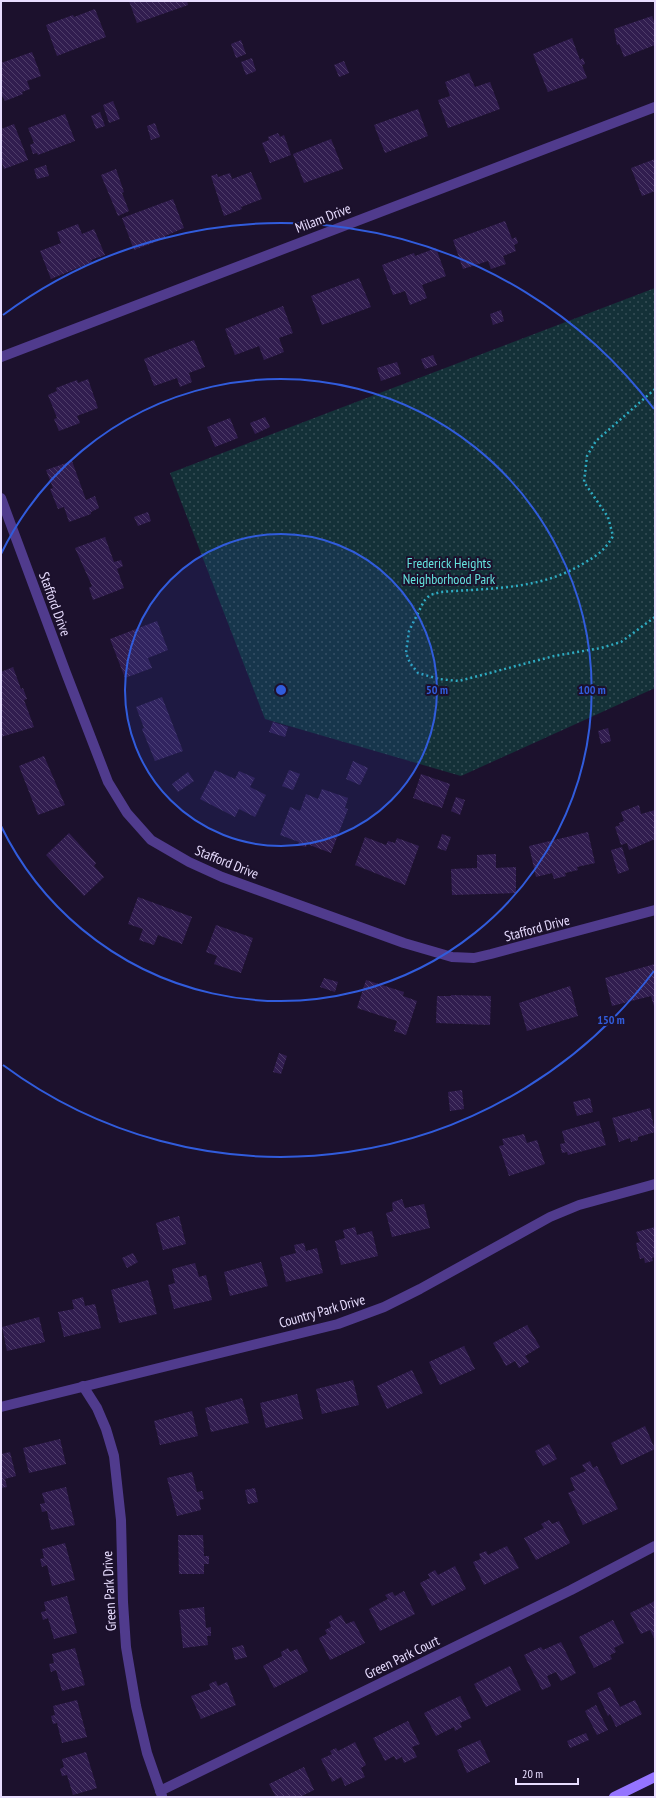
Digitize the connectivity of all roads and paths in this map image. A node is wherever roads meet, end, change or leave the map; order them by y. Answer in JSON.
{"nodes":[{"id":1,"x":655,"y":107,"type":"edge"},
{"id":2,"x":1,"y":357,"type":"edge"},
{"id":3,"x":655,"y":389,"type":"edge"},
{"id":4,"x":1,"y":498,"type":"edge"},
{"id":5,"x":655,"y":617,"type":"edge"},
{"id":6,"x":655,"y":910,"type":"edge"},
{"id":7,"x":655,"y":1184,"type":"edge"},
{"id":8,"x":83,"y":1386,"type":"junction"},
{"id":9,"x":1,"y":1407,"type":"edge"},
{"id":10,"x":655,"y":1546,"type":"edge"},
{"id":11,"x":655,"y":1777,"type":"edge"},
{"id":12,"x":161,"y":1794,"type":"edge"},
{"id":13,"x":614,"y":1797,"type":"edge"}],
"edges":[{"from":1,"to":2,"type":"street","name":"Milam Drive"},
{"from":3,"to":5,"type":"path"},
{"from":4,"to":6,"type":"street","name":"Stafford Drive"},
{"from":7,"to":8,"type":"street","name":"Country Park Drive"},
{"from":8,"to":9,"type":"street","name":"Country Park Drive"},
{"from":8,"to":12,"type":"street","name":"Green Park Drive"},
{"from":10,"to":12,"type":"street","name":"Green Park Court"},
{"from":11,"to":13,"type":"main road"}]}
